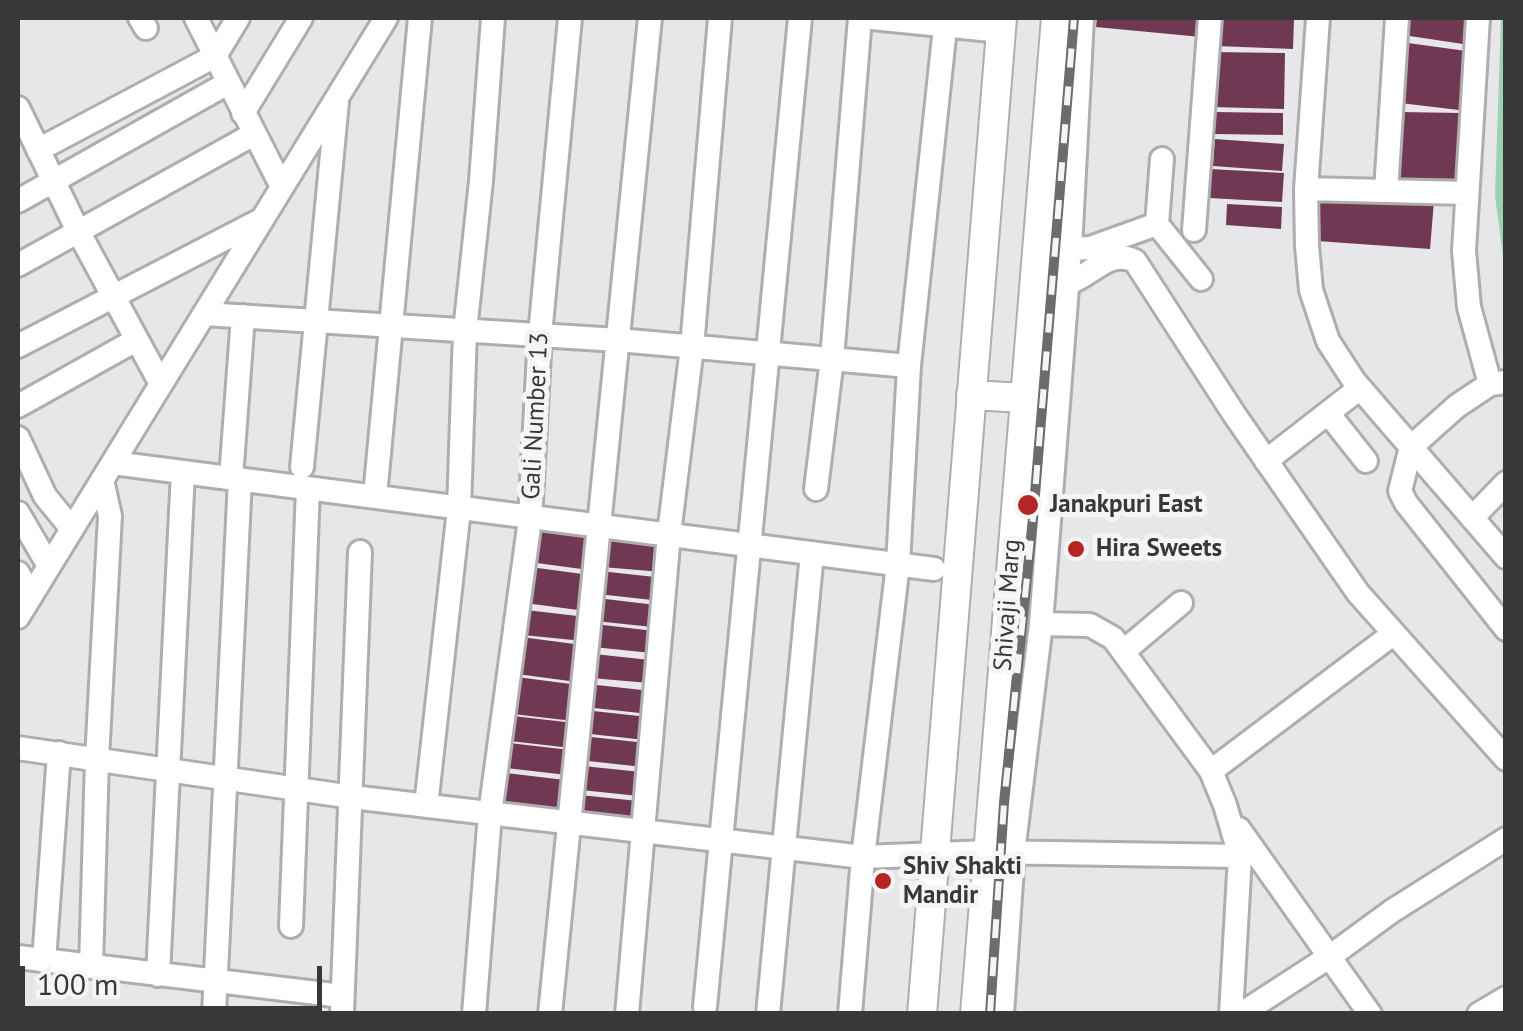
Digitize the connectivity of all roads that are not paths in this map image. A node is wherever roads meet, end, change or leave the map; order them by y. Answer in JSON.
{"nodes":[{"id":1,"x":196,"y":18,"type":"edge"},
{"id":2,"x":238,"y":18,"type":"edge"},
{"id":3,"x":301,"y":18,"type":"edge"},
{"id":4,"x":386,"y":18,"type":"edge"},
{"id":5,"x":420,"y":18,"type":"edge"},
{"id":6,"x":492,"y":18,"type":"edge"},
{"id":7,"x":570,"y":18,"type":"edge"},
{"id":8,"x":650,"y":18,"type":"edge"},
{"id":9,"x":720,"y":18,"type":"edge"},
{"id":10,"x":800,"y":18,"type":"edge"},
{"id":11,"x":860,"y":18,"type":"edge"},
{"id":12,"x":872,"y":18,"type":"edge"},
{"id":13,"x":1056,"y":18,"type":"edge"},
{"id":14,"x":1082,"y":18,"type":"edge"},
{"id":15,"x":1210,"y":18,"type":"edge"},
{"id":16,"x":1318,"y":18,"type":"edge"},
{"id":17,"x":1397,"y":18,"type":"edge"},
{"id":18,"x":1478,"y":18,"type":"edge"},
{"id":19,"x":946,"y":21,"type":"edge"},
{"id":20,"x":1001,"y":24,"type":"edge"},
{"id":21,"x":215,"y":56,"type":"junction"},
{"id":22,"x":228,"y":83,"type":"junction"},
{"id":23,"x":338,"y":96,"type":"junction"},
{"id":24,"x":19,"y":116,"type":"edge"},
{"id":25,"x":248,"y":123,"type":"junction"},
{"id":26,"x":38,"y":150,"type":"junction"},
{"id":27,"x":1162,"y":158,"type":"dead end"},
{"id":28,"x":53,"y":182,"type":"junction"},
{"id":29,"x":282,"y":187,"type":"junction"},
{"id":30,"x":1306,"y":188,"type":"junction"},
{"id":31,"x":1386,"y":191,"type":"junction"},
{"id":32,"x":1466,"y":193,"type":"junction"},
{"id":33,"x":18,"y":201,"type":"edge"},
{"id":34,"x":262,"y":219,"type":"junction"},
{"id":35,"x":1156,"y":224,"type":"junction"},
{"id":36,"x":1194,"y":230,"type":"dead end"},
{"id":37,"x":78,"y":231,"type":"junction"},
{"id":38,"x":1070,"y":249,"type":"junction"},
{"id":39,"x":18,"y":265,"type":"edge"},
{"id":40,"x":1201,"y":278,"type":"dead end"},
{"id":41,"x":1035,"y":282,"type":"junction"},
{"id":42,"x":1067,"y":283,"type":"junction"},
{"id":43,"x":112,"y":295,"type":"junction"},
{"id":44,"x":204,"y":314,"type":"junction"},
{"id":45,"x":243,"y":316,"type":"junction"},
{"id":46,"x":314,"y":321,"type":"junction"},
{"id":47,"x":391,"y":326,"type":"junction"},
{"id":48,"x":465,"y":330,"type":"junction"},
{"id":49,"x":540,"y":335,"type":"junction"},
{"id":50,"x":136,"y":340,"type":"junction"},
{"id":51,"x":618,"y":340,"type":"junction"},
{"id":52,"x":18,"y":346,"type":"edge"},
{"id":53,"x":692,"y":347,"type":"junction"},
{"id":54,"x":768,"y":353,"type":"junction"},
{"id":55,"x":832,"y":359,"type":"junction"},
{"id":56,"x":909,"y":366,"type":"junction"},
{"id":57,"x":1498,"y":383,"type":"edge"},
{"id":58,"x":161,"y":384,"type":"junction"},
{"id":59,"x":1360,"y":388,"type":"junction"},
{"id":60,"x":971,"y":395,"type":"junction"},
{"id":61,"x":1024,"y":398,"type":"junction"},
{"id":62,"x":18,"y":406,"type":"edge"},
{"id":63,"x":1328,"y":413,"type":"junction"},
{"id":64,"x":18,"y":438,"type":"edge"},
{"id":65,"x":1411,"y":447,"type":"junction"},
{"id":66,"x":1266,"y":461,"type":"junction"},
{"id":67,"x":1366,"y":462,"type":"dead end"},
{"id":68,"x":108,"y":471,"type":"junction"},
{"id":69,"x":183,"y":472,"type":"junction"},
{"id":70,"x":305,"y":477,"type":"junction"},
{"id":71,"x":236,"y":478,"type":"junction"},
{"id":72,"x":1506,"y":483,"type":"edge"},
{"id":73,"x":816,"y":489,"type":"dead end"},
{"id":74,"x":375,"y":496,"type":"junction"},
{"id":75,"x":459,"y":509,"type":"junction"},
{"id":76,"x":18,"y":513,"type":"edge"},
{"id":77,"x":530,"y":518,"type":"junction"},
{"id":78,"x":1472,"y":518,"type":"junction"},
{"id":79,"x":602,"y":526,"type":"junction"},
{"id":80,"x":72,"y":528,"type":"junction"},
{"id":81,"x":669,"y":534,"type":"junction"},
{"id":82,"x":749,"y":545,"type":"junction"},
{"id":83,"x":360,"y":552,"type":"dead end"},
{"id":84,"x":812,"y":553,"type":"junction"},
{"id":85,"x":1506,"y":556,"type":"edge"},
{"id":86,"x":898,"y":564,"type":"junction"},
{"id":87,"x":49,"y":566,"type":"junction"},
{"id":88,"x":934,"y":569,"type":"dead end"},
{"id":89,"x":18,"y":573,"type":"edge"},
{"id":90,"x":31,"y":595,"type":"junction"},
{"id":91,"x":1181,"y":603,"type":"dead end"},
{"id":92,"x":18,"y":617,"type":"edge"},
{"id":93,"x":1506,"y":629,"type":"edge"},
{"id":94,"x":1040,"y":632,"type":"junction"},
{"id":95,"x":1393,"y":634,"type":"junction"},
{"id":96,"x":1005,"y":639,"type":"junction"},
{"id":97,"x":1124,"y":651,"type":"junction"},
{"id":98,"x":18,"y":748,"type":"edge"},
{"id":99,"x":60,"y":753,"type":"junction"},
{"id":100,"x":97,"y":759,"type":"junction"},
{"id":101,"x":1506,"y":759,"type":"edge"},
{"id":102,"x":166,"y":770,"type":"junction"},
{"id":103,"x":1211,"y":771,"type":"junction"},
{"id":104,"x":226,"y":778,"type":"junction"},
{"id":105,"x":294,"y":789,"type":"junction"},
{"id":106,"x":352,"y":798,"type":"junction"},
{"id":107,"x":426,"y":806,"type":"junction"},
{"id":108,"x":490,"y":814,"type":"junction"},
{"id":109,"x":1228,"y":815,"type":"junction"},
{"id":110,"x":568,"y":824,"type":"junction"},
{"id":111,"x":643,"y":833,"type":"junction"},
{"id":112,"x":1506,"y":839,"type":"edge"},
{"id":113,"x":721,"y":842,"type":"junction"},
{"id":114,"x":783,"y":848,"type":"junction"},
{"id":115,"x":1000,"y":852,"type":"junction"},
{"id":116,"x":934,"y":856,"type":"junction"},
{"id":117,"x":1240,"y":856,"type":"junction"},
{"id":118,"x":863,"y":857,"type":"junction"},
{"id":119,"x":290,"y":926,"type":"dead end"},
{"id":120,"x":1332,"y":955,"type":"junction"},
{"id":121,"x":18,"y":958,"type":"edge"},
{"id":122,"x":44,"y":961,"type":"junction"},
{"id":123,"x":91,"y":966,"type":"junction"},
{"id":124,"x":158,"y":975,"type":"junction"},
{"id":125,"x":217,"y":982,"type":"junction"},
{"id":126,"x":1506,"y":998,"type":"edge"},
{"id":127,"x":342,"y":1005,"type":"edge"},
{"id":128,"x":705,"y":1007,"type":"dead end"},
{"id":129,"x":214,"y":1014,"type":"edge"},
{"id":130,"x":474,"y":1014,"type":"edge"},
{"id":131,"x":550,"y":1014,"type":"edge"},
{"id":132,"x":626,"y":1014,"type":"edge"},
{"id":133,"x":768,"y":1014,"type":"edge"},
{"id":134,"x":850,"y":1014,"type":"edge"},
{"id":135,"x":922,"y":1014,"type":"edge"},
{"id":136,"x":975,"y":1014,"type":"edge"},
{"id":137,"x":1002,"y":1014,"type":"edge"},
{"id":138,"x":1231,"y":1014,"type":"edge"},
{"id":139,"x":1242,"y":1014,"type":"edge"},
{"id":140,"x":1370,"y":1014,"type":"edge"},
{"id":141,"x":1479,"y":1014,"type":"edge"}],
"edges":[{"from":1,"to":21,"type":"street"},
{"from":2,"to":21,"type":"street"},
{"from":3,"to":25,"type":"street"},
{"from":4,"to":23,"type":"street"},
{"from":5,"to":47,"type":"street"},
{"from":6,"to":48,"type":"street"},
{"from":7,"to":49,"type":"street","name":"Gali Number 13"},
{"from":8,"to":51,"type":"street"},
{"from":9,"to":53,"type":"street"},
{"from":10,"to":54,"type":"street"},
{"from":11,"to":55,"type":"street"},
{"from":12,"to":19,"type":"street"},
{"from":13,"to":41,"type":"main road","name":"Shivaji Marg"},
{"from":14,"to":38,"type":"street"},
{"from":15,"to":36,"type":"street"},
{"from":16,"to":30,"type":"street"},
{"from":17,"to":31,"type":"street"},
{"from":18,"to":32,"type":"street"},
{"from":19,"to":20,"type":"street"},
{"from":19,"to":56,"type":"street"},
{"from":20,"to":60,"type":"main road"},
{"from":21,"to":22,"type":"street"},
{"from":21,"to":26,"type":"street"},
{"from":22,"to":25,"type":"street"},
{"from":22,"to":28,"type":"street"},
{"from":23,"to":29,"type":"street"},
{"from":23,"to":46,"type":"street"},
{"from":24,"to":26,"type":"street"},
{"from":25,"to":29,"type":"street"},
{"from":25,"to":37,"type":"street"},
{"from":26,"to":28,"type":"street"},
{"from":27,"to":35,"type":"street"},
{"from":28,"to":33,"type":"street"},
{"from":28,"to":37,"type":"street"},
{"from":29,"to":34,"type":"street"},
{"from":30,"to":31,"type":"street"},
{"from":30,"to":59,"type":"street"},
{"from":31,"to":32,"type":"street"},
{"from":32,"to":57,"type":"street"},
{"from":34,"to":43,"type":"street"},
{"from":34,"to":44,"type":"street"},
{"from":35,"to":38,"type":"street"},
{"from":35,"to":40,"type":"street"},
{"from":37,"to":39,"type":"street"},
{"from":37,"to":43,"type":"street"},
{"from":38,"to":42,"type":"street"},
{"from":41,"to":42,"type":"street"},
{"from":41,"to":61,"type":"main road","name":"Shivaji Marg"},
{"from":42,"to":66,"type":"street"},
{"from":42,"to":94,"type":"street"},
{"from":43,"to":50,"type":"street"},
{"from":43,"to":52,"type":"street"},
{"from":44,"to":45,"type":"street"},
{"from":44,"to":58,"type":"street"},
{"from":45,"to":46,"type":"street"},
{"from":45,"to":71,"type":"street"},
{"from":46,"to":47,"type":"street"},
{"from":46,"to":70,"type":"street"},
{"from":47,"to":48,"type":"street"},
{"from":47,"to":74,"type":"street"},
{"from":48,"to":49,"type":"street"},
{"from":48,"to":75,"type":"street"},
{"from":49,"to":51,"type":"street"},
{"from":49,"to":77,"type":"street","name":"Gali Number 13"},
{"from":50,"to":58,"type":"street"},
{"from":50,"to":62,"type":"street"},
{"from":51,"to":53,"type":"street"},
{"from":51,"to":79,"type":"street"},
{"from":53,"to":54,"type":"street"},
{"from":53,"to":81,"type":"street"},
{"from":54,"to":55,"type":"street"},
{"from":54,"to":82,"type":"street"},
{"from":55,"to":56,"type":"street"},
{"from":55,"to":73,"type":"street"},
{"from":56,"to":86,"type":"street"},
{"from":57,"to":65,"type":"street"},
{"from":58,"to":68,"type":"street"},
{"from":59,"to":63,"type":"street"},
{"from":59,"to":65,"type":"street"},
{"from":60,"to":61,"type":"main road"},
{"from":60,"to":116,"type":"main road"},
{"from":61,"to":96,"type":"main road","name":"Shivaji Marg"},
{"from":63,"to":66,"type":"street"},
{"from":63,"to":67,"type":"street"},
{"from":64,"to":80,"type":"street"},
{"from":65,"to":78,"type":"street"},
{"from":65,"to":93,"type":"street"},
{"from":66,"to":95,"type":"street"},
{"from":68,"to":69,"type":"street"},
{"from":68,"to":80,"type":"street"},
{"from":68,"to":100,"type":"street"},
{"from":69,"to":71,"type":"street"},
{"from":69,"to":102,"type":"street"},
{"from":70,"to":71,"type":"street"},
{"from":70,"to":74,"type":"street"},
{"from":70,"to":105,"type":"street"},
{"from":71,"to":104,"type":"street"},
{"from":72,"to":78,"type":"street"},
{"from":74,"to":75,"type":"street"},
{"from":75,"to":77,"type":"street"},
{"from":75,"to":107,"type":"street"},
{"from":76,"to":87,"type":"street"},
{"from":77,"to":79,"type":"street"},
{"from":77,"to":108,"type":"street","name":"Gali Number 13"},
{"from":78,"to":85,"type":"street"},
{"from":79,"to":81,"type":"street"},
{"from":79,"to":110,"type":"street"},
{"from":80,"to":87,"type":"street"},
{"from":81,"to":82,"type":"street"},
{"from":81,"to":111,"type":"street"},
{"from":82,"to":84,"type":"street"},
{"from":82,"to":113,"type":"street"},
{"from":83,"to":106,"type":"street"},
{"from":84,"to":86,"type":"street"},
{"from":84,"to":114,"type":"street"},
{"from":86,"to":88,"type":"street"},
{"from":86,"to":118,"type":"street"},
{"from":87,"to":90,"type":"street"},
{"from":89,"to":90,"type":"street"},
{"from":90,"to":92,"type":"street"},
{"from":91,"to":97,"type":"street"},
{"from":94,"to":96,"type":"street"},
{"from":94,"to":97,"type":"street"},
{"from":94,"to":115,"type":"street"},
{"from":95,"to":101,"type":"street"},
{"from":95,"to":103,"type":"street"},
{"from":96,"to":115,"type":"main road","name":"Shivaji Marg"},
{"from":97,"to":103,"type":"street"},
{"from":98,"to":99,"type":"street"},
{"from":99,"to":100,"type":"street"},
{"from":99,"to":122,"type":"street"},
{"from":100,"to":102,"type":"street"},
{"from":100,"to":123,"type":"street"},
{"from":102,"to":104,"type":"street"},
{"from":102,"to":124,"type":"street"},
{"from":103,"to":109,"type":"street"},
{"from":104,"to":105,"type":"street"},
{"from":104,"to":125,"type":"street"},
{"from":105,"to":106,"type":"street"},
{"from":105,"to":119,"type":"street"},
{"from":106,"to":107,"type":"street"},
{"from":106,"to":127,"type":"street"},
{"from":107,"to":108,"type":"street"},
{"from":108,"to":110,"type":"street"},
{"from":108,"to":130,"type":"street","name":"Gali Number 13"},
{"from":109,"to":117,"type":"street"},
{"from":109,"to":120,"type":"street"},
{"from":110,"to":111,"type":"street"},
{"from":110,"to":131,"type":"street"},
{"from":111,"to":113,"type":"street"},
{"from":111,"to":132,"type":"street"},
{"from":112,"to":120,"type":"street"},
{"from":113,"to":114,"type":"street"},
{"from":113,"to":128,"type":"street"},
{"from":114,"to":118,"type":"street"},
{"from":114,"to":133,"type":"street"},
{"from":115,"to":116,"type":"street"},
{"from":115,"to":117,"type":"street"},
{"from":115,"to":136,"type":"main road","name":"Shivaji Marg"},
{"from":115,"to":137,"type":"street"},
{"from":116,"to":118,"type":"street"},
{"from":116,"to":135,"type":"main road"},
{"from":117,"to":138,"type":"street"},
{"from":118,"to":134,"type":"street"},
{"from":120,"to":139,"type":"street"},
{"from":120,"to":140,"type":"street"},
{"from":121,"to":122,"type":"street"},
{"from":122,"to":123,"type":"street"},
{"from":123,"to":124,"type":"street"},
{"from":124,"to":125,"type":"street"},
{"from":125,"to":127,"type":"street"},
{"from":125,"to":129,"type":"street"},
{"from":126,"to":141,"type":"street"}]}
